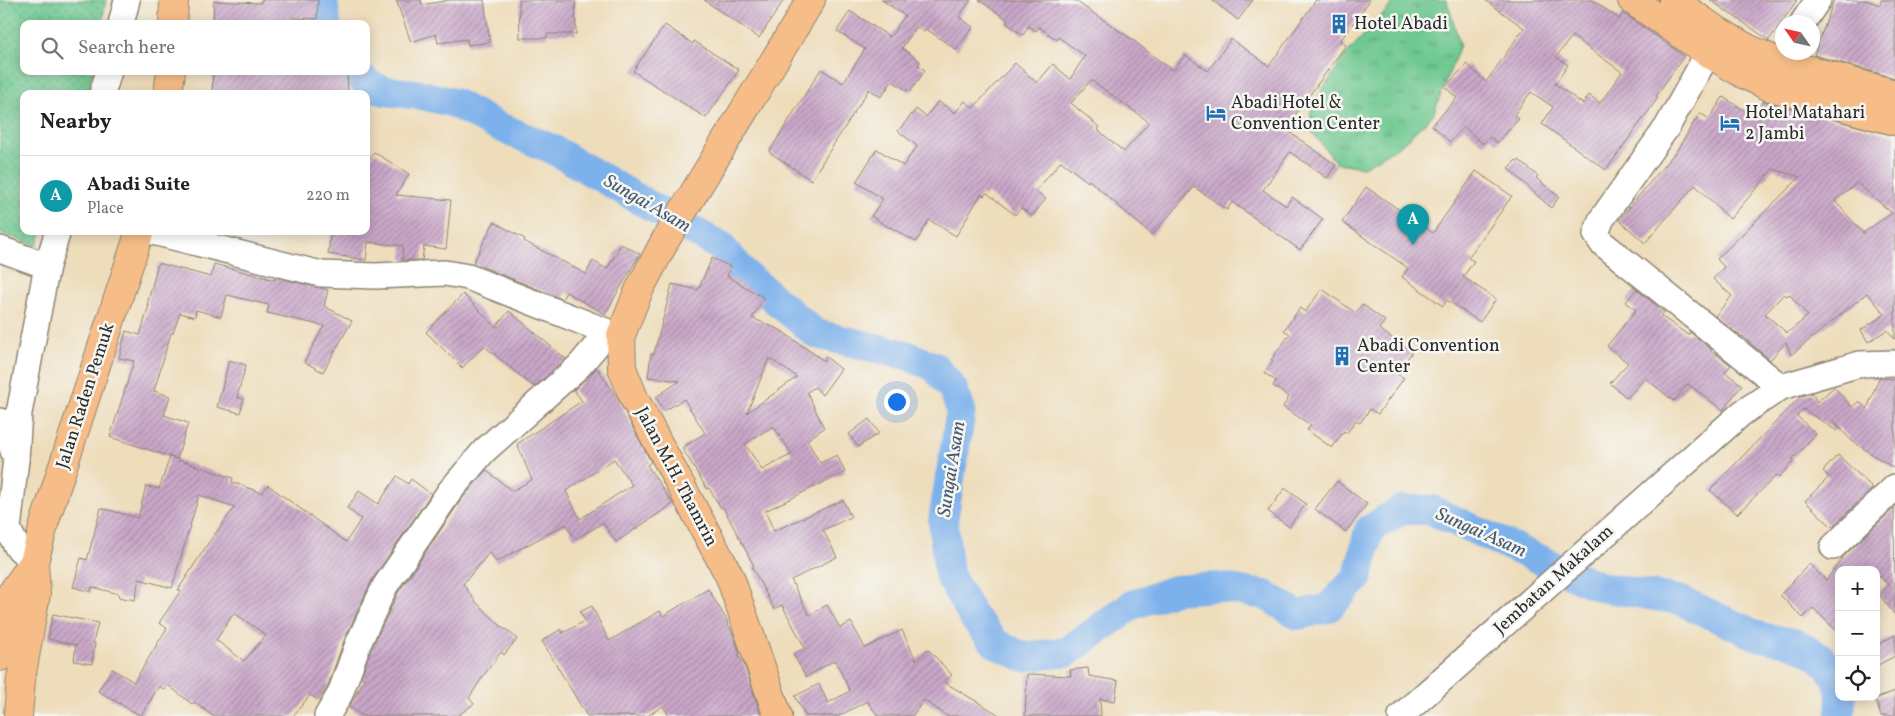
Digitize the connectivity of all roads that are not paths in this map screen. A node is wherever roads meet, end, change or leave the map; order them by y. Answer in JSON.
{"nodes":[{"id":1,"x":127,"y":0,"type":"edge"},
{"id":2,"x":174,"y":0,"type":"edge"},
{"id":3,"x":811,"y":0,"type":"edge"},
{"id":4,"x":1632,"y":0,"type":"edge"},
{"id":5,"x":1673,"y":0,"type":"edge"},
{"id":6,"x":1818,"y":0,"type":"edge"},
{"id":7,"x":1808,"y":15,"type":"edge"},
{"id":8,"x":123,"y":20,"type":"edge"},
{"id":9,"x":173,"y":20,"type":"edge"},
{"id":10,"x":1708,"y":52,"type":"junction"},
{"id":11,"x":1776,"y":66,"type":"edge"},
{"id":12,"x":108,"y":75,"type":"edge"},
{"id":13,"x":170,"y":75,"type":"edge"},
{"id":14,"x":103,"y":90,"type":"edge"},
{"id":15,"x":169,"y":90,"type":"edge"},
{"id":16,"x":1895,"y":94,"type":"edge"},
{"id":17,"x":1895,"y":121,"type":"edge"},
{"id":18,"x":57,"y":235,"type":"edge"},
{"id":19,"x":139,"y":235,"type":"edge"},
{"id":20,"x":165,"y":235,"type":"edge"},
{"id":21,"x":0,"y":249,"type":"edge"},
{"id":22,"x":47,"y":266,"type":"junction"},
{"id":23,"x":615,"y":334,"type":"junction"},
{"id":24,"x":1895,"y":363,"type":"edge"},
{"id":25,"x":1781,"y":387,"type":"junction"},
{"id":26,"x":0,"y":421,"type":"edge"},
{"id":27,"x":16,"y":459,"type":"junction"},
{"id":28,"x":1895,"y":487,"type":"edge"},
{"id":29,"x":1833,"y":547,"type":"dead end"},
{"id":30,"x":34,"y":562,"type":"junction"},
{"id":31,"x":0,"y":656,"type":"edge"},
{"id":32,"x":334,"y":713,"type":"edge"},
{"id":33,"x":18,"y":716,"type":"edge"},
{"id":34,"x":778,"y":716,"type":"edge"},
{"id":35,"x":1401,"y":716,"type":"edge"}],
"edges":[{"from":1,"to":8,"type":"street"},
{"from":2,"to":9,"type":"highway"},
{"from":3,"to":23,"type":"highway","name":"Jalan M.H. Thamrin"},
{"from":4,"to":10,"type":"highway"},
{"from":5,"to":11,"type":"highway"},
{"from":6,"to":7,"type":"street"},
{"from":10,"to":11,"type":"highway"},
{"from":10,"to":25,"type":"street"},
{"from":11,"to":16,"type":"highway"},
{"from":11,"to":17,"type":"highway"},
{"from":12,"to":14,"type":"street"},
{"from":13,"to":15,"type":"highway"},
{"from":18,"to":22,"type":"street"},
{"from":19,"to":30,"type":"highway","name":"Jalan Raden Pemuk"},
{"from":20,"to":23,"type":"street"},
{"from":21,"to":22,"type":"street"},
{"from":22,"to":27,"type":"street"},
{"from":23,"to":32,"type":"street"},
{"from":23,"to":34,"type":"highway","name":"Jalan M.H. Thamrin"},
{"from":24,"to":25,"type":"street","name":"Jembatan Makalam"},
{"from":25,"to":35,"type":"street","name":"Jembatan Makalam"},
{"from":26,"to":27,"type":"street"},
{"from":27,"to":30,"type":"street"},
{"from":28,"to":29,"type":"street"},
{"from":30,"to":31,"type":"highway","name":"Jalan Raden Pemuk"},
{"from":30,"to":33,"type":"highway","name":"Jalan Raden Pemuk"}]}
